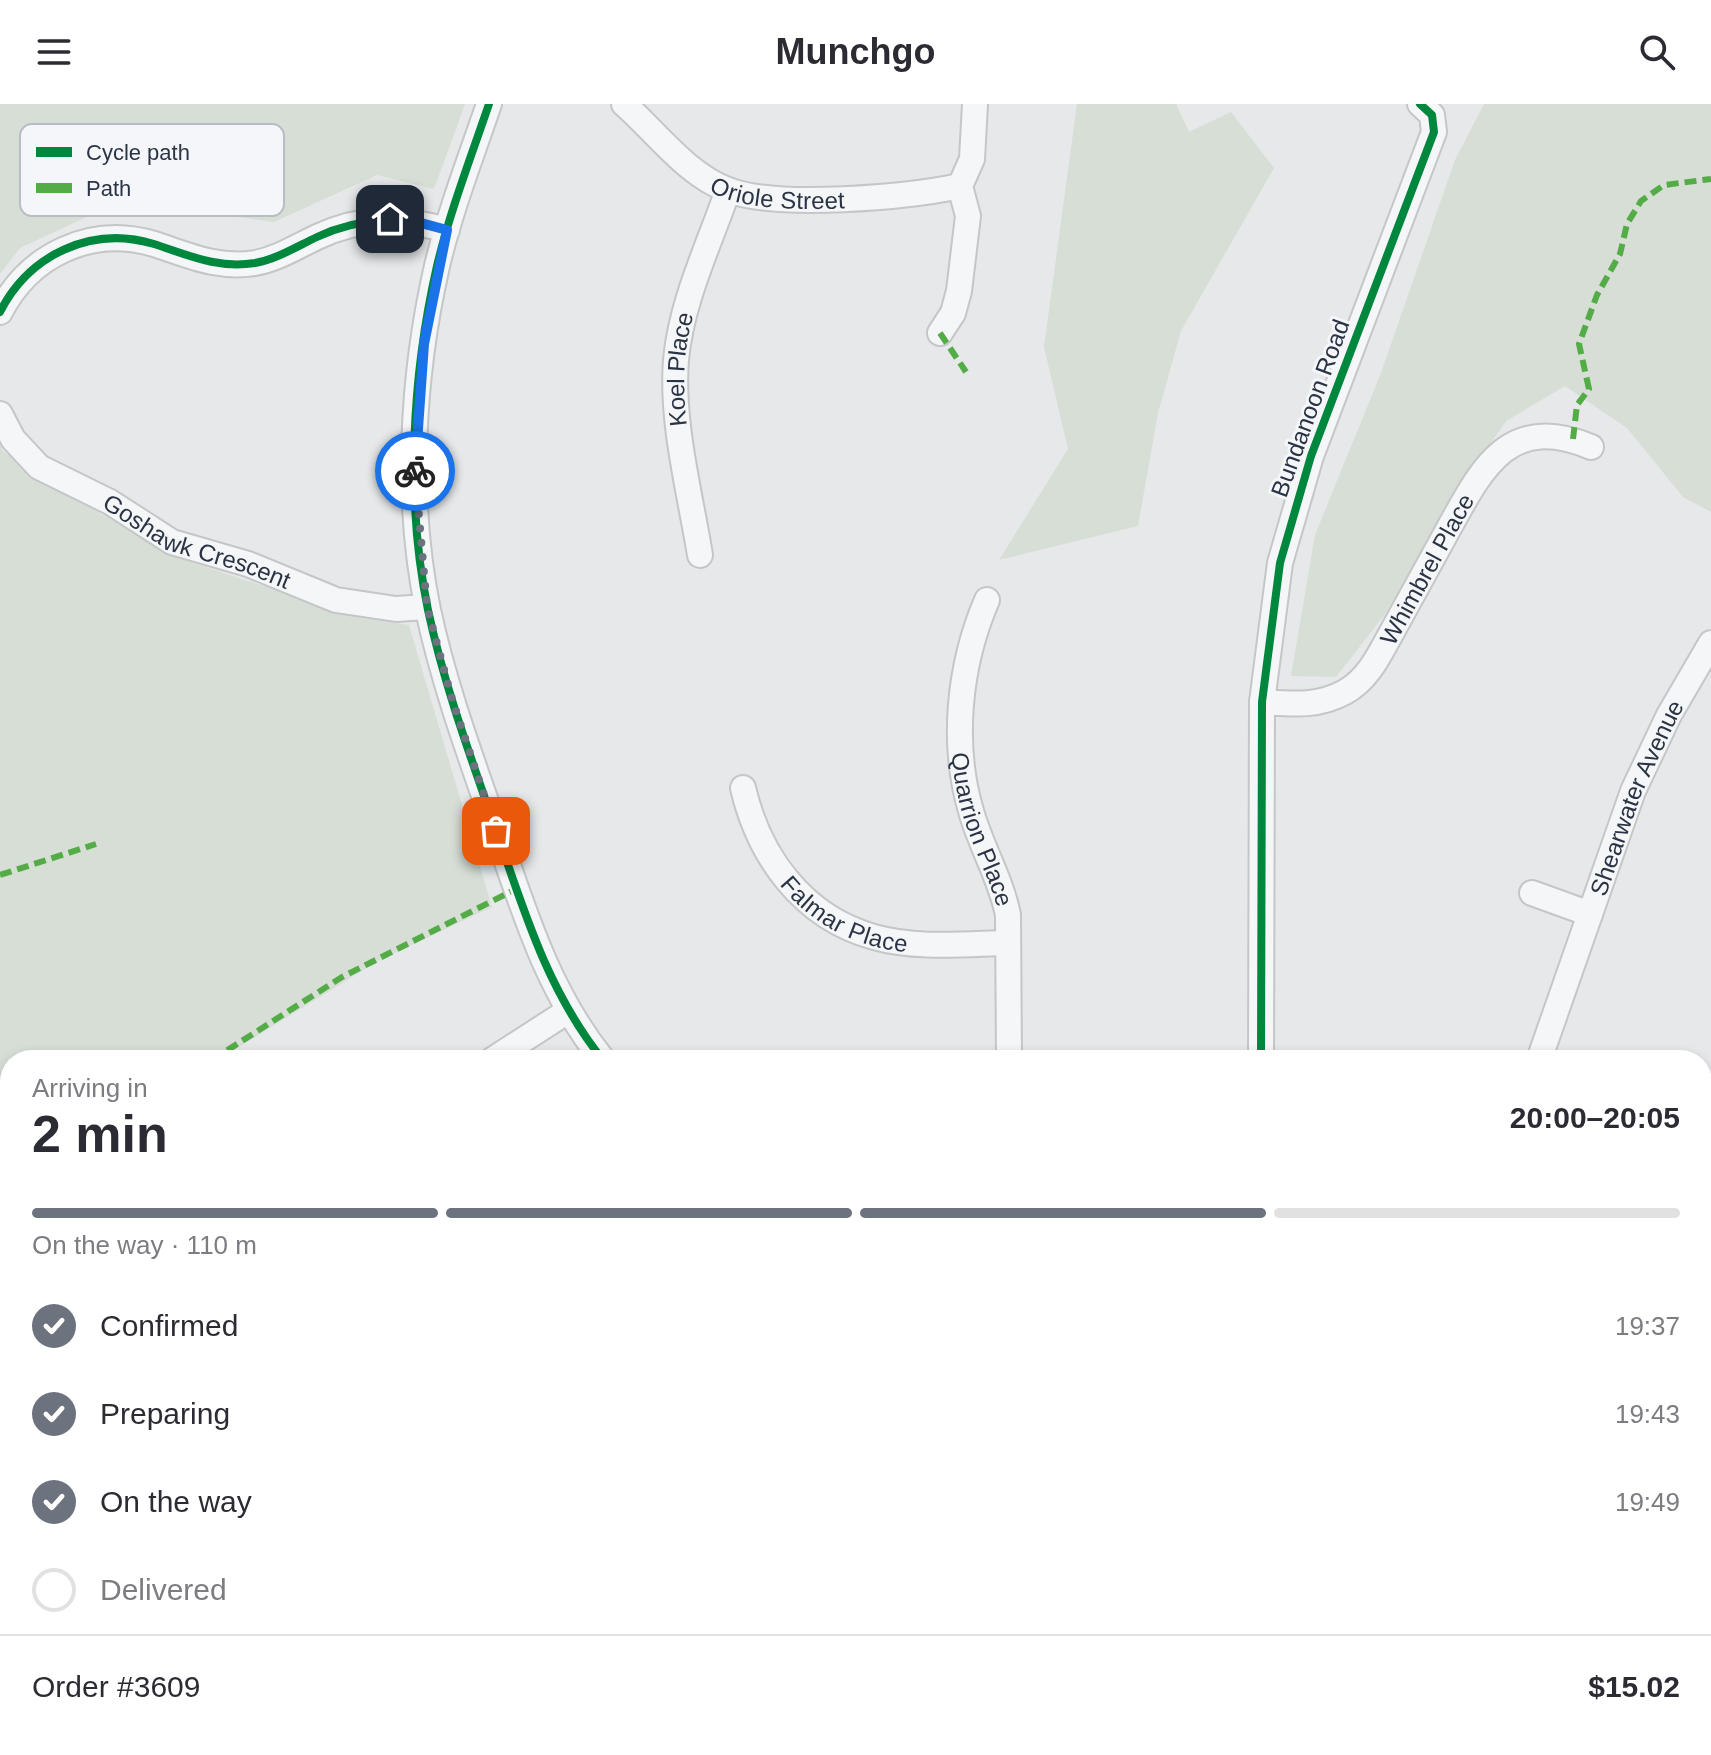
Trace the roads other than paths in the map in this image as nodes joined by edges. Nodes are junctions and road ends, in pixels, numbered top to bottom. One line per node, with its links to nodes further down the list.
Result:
1 (489, 104): 7 (street)
2 (624, 104): 6 (street, Oriole Street)
3 (975, 104): 5 (street)
4 (1426, 110): 16 (street, Bundanoon Road)
5 (960, 186): 6 (street, Oriole Street); 9 (street)
6 (728, 190): 12 (street, Koel Place)
7 (447, 230): 8 (street); 14 (street)
8 (0, 312)
9 (940, 333)
10 (0, 414): 14 (street, Goshawk Crescent)
11 (1591, 447): 16 (street, Whimbrel Place)
12 (700, 555)
13 (987, 600): 20 (street, Quarrion Place)
14 (427, 607): 21 (street)
15 (1711, 643): 19 (street, Shearwater Avenue)
16 (1262, 702): 25 (street, Bundanoon Road)
17 (743, 788): 20 (street, Falmar Place)
18 (1532, 893): 19 (street, Shearwater Avenue)
19 (1590, 914): 26 (street, Shearwater Avenue)
20 (1008, 943): 24 (street, Quarrion Place)
21 (568, 1011): 22 (street); 23 (street)
22 (508, 1050)
23 (596, 1050)
24 (1009, 1050)
25 (1261, 1050)
26 (1542, 1050)

